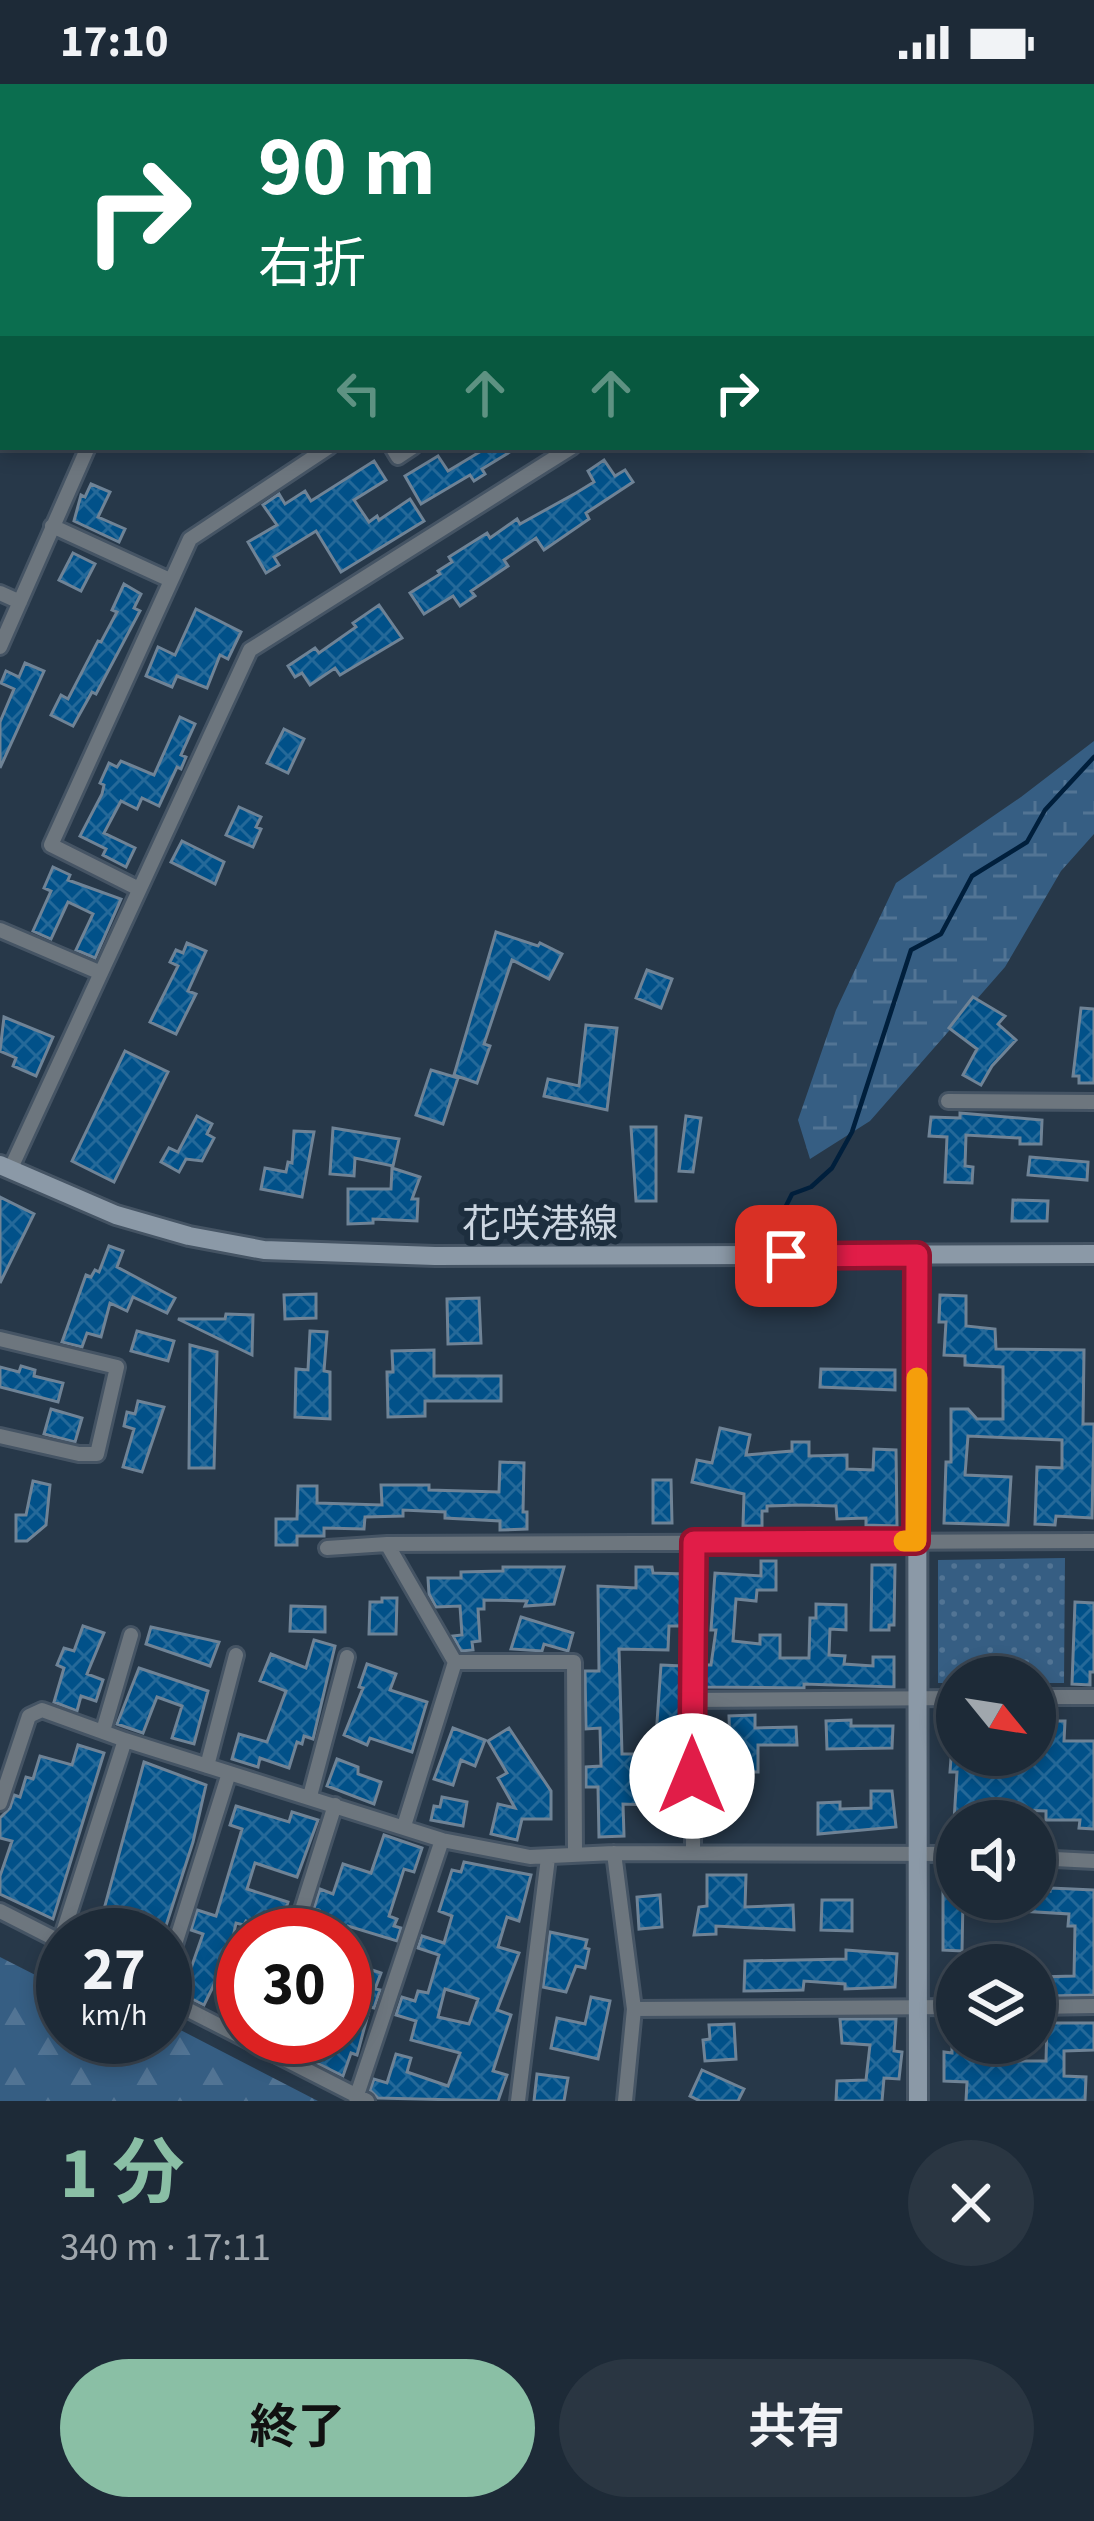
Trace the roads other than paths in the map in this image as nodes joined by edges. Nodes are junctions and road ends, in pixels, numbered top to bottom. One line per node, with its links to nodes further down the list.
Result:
1 (87, 450): 4 (street)
2 (324, 450): 5 (street)
3 (567, 450): 9 (street)
4 (52, 526): 5 (street); 7 (street)
5 (170, 580): 9 (street)
6 (0, 593): 7 (street)
7 (20, 602): 8 (street)
8 (0, 646)
9 (139, 889): 11 (street)
10 (0, 930): 11 (street)
11 (101, 973): 14 (street)
12 (948, 1101): 13 (street)
13 (1094, 1102)
14 (5, 1167): 16 (main road, 花咲港線)
15 (1094, 1254): 16 (main road, 花咲港線)
16 (917, 1255): 19 (main road)
17 (0, 1339): 18 (street)
18 (0, 1436)
19 (916, 1541): 20 (street); 21 (street); 30 (main road)
20 (1094, 1541)
21 (694, 1542): 22 (street); 32 (street)
22 (387, 1544): 23 (street); 27 (street)
23 (327, 1548)
24 (131, 1635): 33 (street)
25 (236, 1654): 35 (street)
26 (347, 1657): 37 (street)
27 (455, 1662): 40 (street); 45 (street)
28 (1056, 1697): 29 (street)
29 (1094, 1697)
30 (916, 1698): 31 (street); 32 (street); 44 (main road)
31 (936, 1698)
32 (692, 1700): 43 (street)
33 (103, 1731): 34 (street); 38 (street)
34 (125, 1740): 35 (street); 50 (street)
35 (207, 1766): 36 (street)
36 (229, 1773): 37 (street); 51 (street)
37 (310, 1796): 39 (street)
38 (0, 1803)
39 (335, 1805): 40 (street); 52 (street)
40 (404, 1826): 41 (street)
41 (442, 1840): 47 (street); 61 (street)
42 (614, 1852): 43 (street); 45 (street); 59 (street)
43 (693, 1852): 44 (street)
44 (918, 1852): 46 (street); 56 (main road)
45 (575, 1853): 47 (street)
46 (936, 1853)
47 (548, 1858): 62 (street)
48 (1056, 1859): 49 (street)
49 (1094, 1861)
50 (73, 1908)
51 (186, 1908)
52 (303, 1908)
53 (0, 1911): 54 (street)
54 (36, 1930)
55 (1094, 2006): 58 (street)
56 (919, 2007): 57 (street); 59 (street); 64 (main road)
57 (936, 2007)
58 (1056, 2007)
59 (634, 2009): 63 (street)
60 (299, 2064): 61 (street)
61 (362, 2100)
62 (518, 2101)
63 (625, 2101)
64 (918, 2101)

